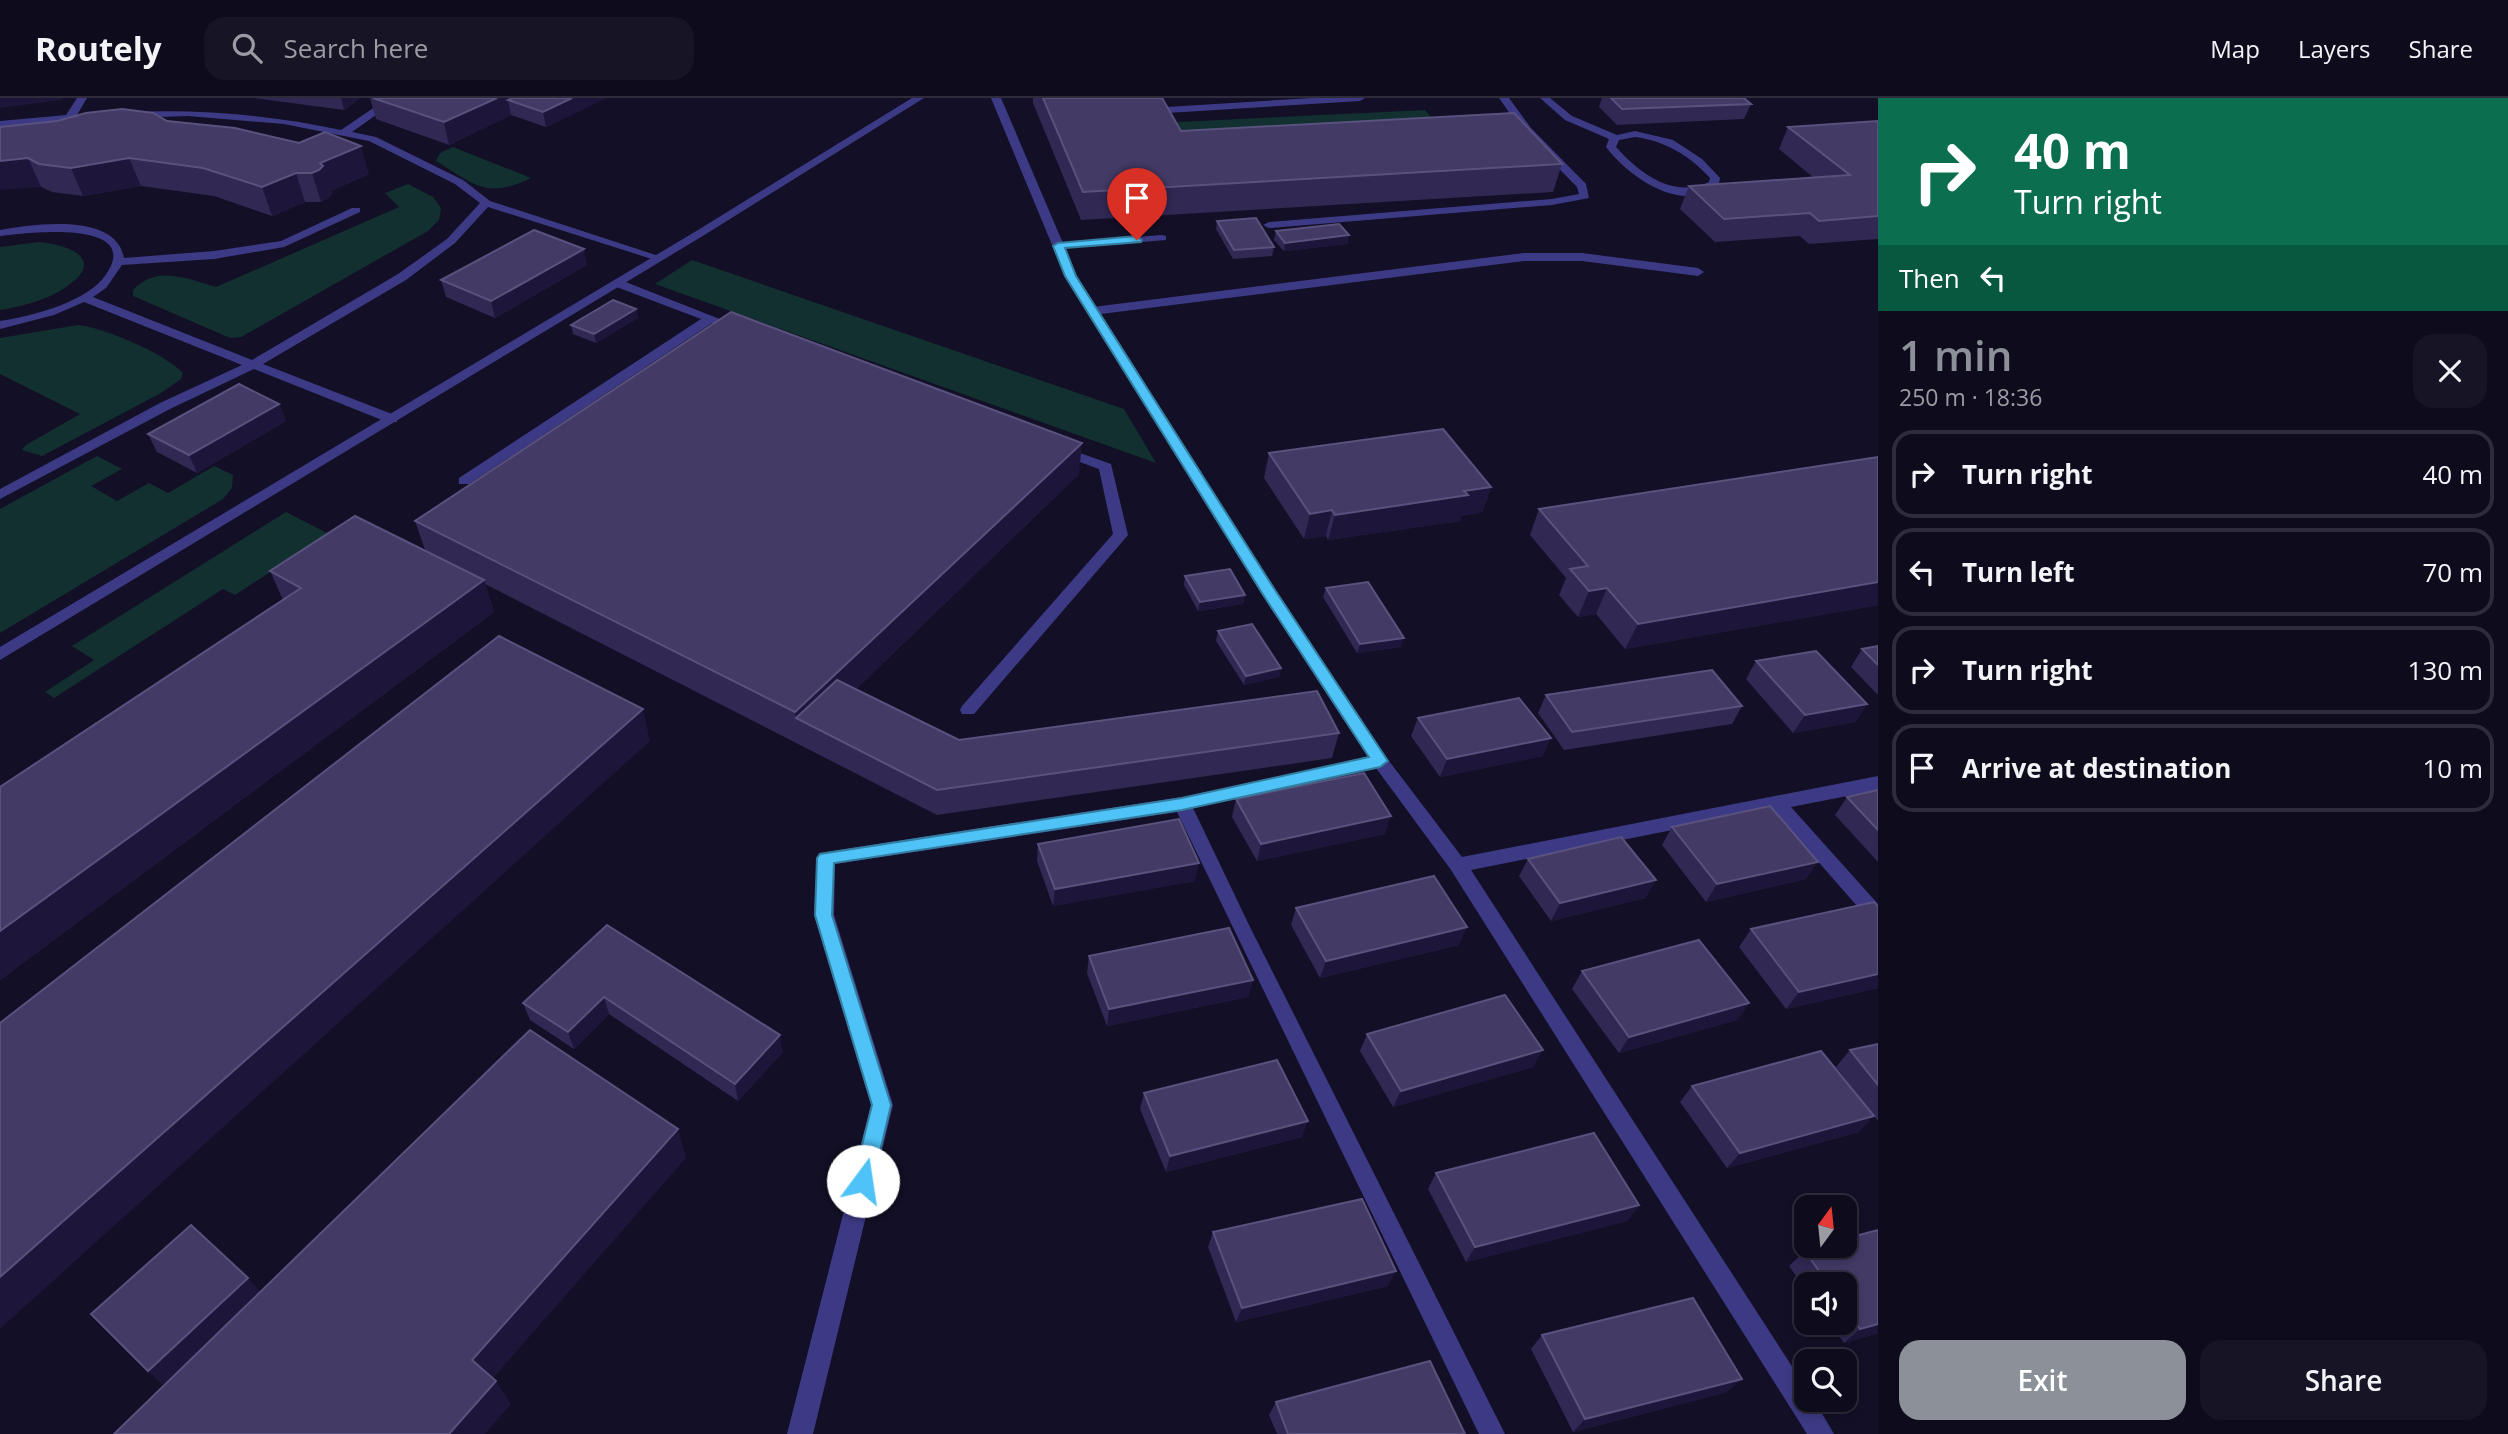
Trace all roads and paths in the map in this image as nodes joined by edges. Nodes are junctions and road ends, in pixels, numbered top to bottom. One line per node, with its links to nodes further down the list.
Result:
1 (82, 98): 12 (street)
2 (395, 98): 14 (street)
3 (919, 98): 22 (street)
4 (996, 98): 21 (street)
5 (1360, 98): 8 (street)
6 (1504, 98): 18 (street)
7 (1545, 98): 15 (street)
8 (1223, 102): 9 (street)
9 (1167, 110)
10 (110, 115): 12 (street)
11 (123, 115): 14 (street)
12 (71, 116): 13 (street)
13 (0, 124)
14 (343, 133): 16 (street)
15 (1616, 138): 15 (street)
16 (486, 203): 22 (street); 31 (street)
17 (356, 210): 23 (street)
18 (1269, 226)
19 (0, 233): 23 (street)
20 (1162, 238): 21 (street)
21 (1058, 246): 27 (street)
22 (659, 258): 25 (street)
23 (118, 262): 26 (street)
24 (1698, 272): 27 (street)
25 (618, 283): 28 (street); 32 (street)
26 (84, 298): 29 (street); 31 (street)
27 (1093, 311): 38 (street)
28 (711, 318): 30 (street); 34 (street)
29 (0, 325)
30 (750, 332)
31 (252, 365): 32 (street); 35 (street)
32 (392, 419): 36 (street)
33 (1043, 443): 37 (street)
34 (464, 481)
35 (0, 495)
36 (0, 654)
37 (968, 710)
38 (1380, 761): 41 (street); 42 (street)
39 (1878, 783): 40 (street)
40 (1777, 803): 42 (street); 43 (street)
41 (1182, 804): 44 (street); 45 (street)
42 (1458, 865): 46 (street)
43 (1878, 917)
44 (800, 1434)
45 (1492, 1434)
46 (1821, 1434)

